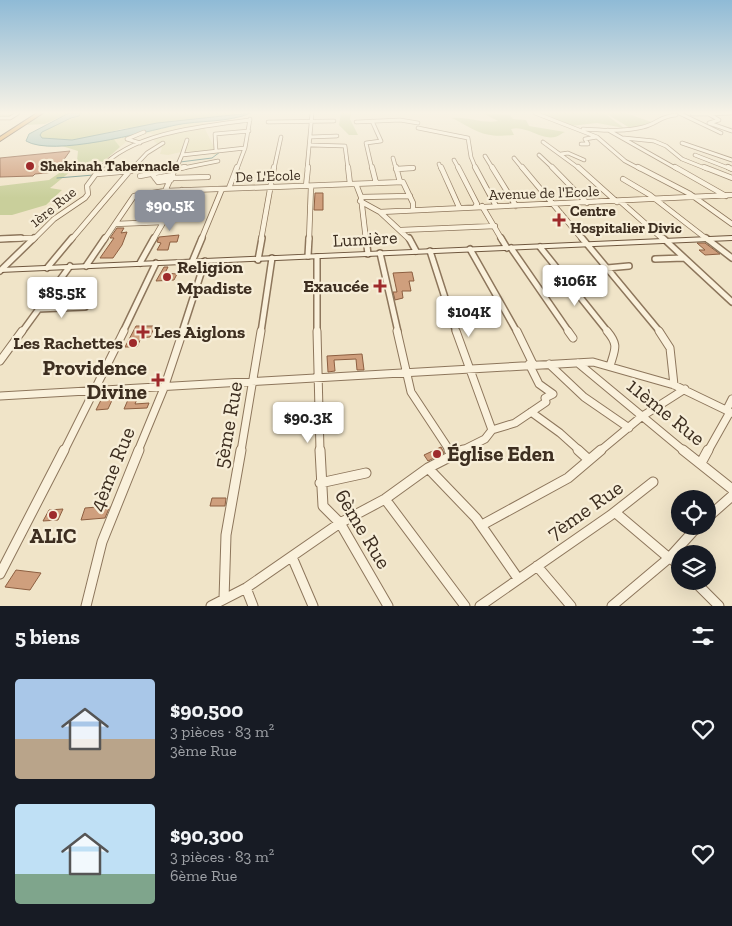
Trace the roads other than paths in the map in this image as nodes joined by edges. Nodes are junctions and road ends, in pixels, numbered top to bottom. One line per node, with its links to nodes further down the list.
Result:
1 (135, 141): 15 (street)
2 (147, 141): 15 (street, 1ère Rue)
3 (187, 141): 23 (street)
4 (215, 141): 21 (street)
5 (247, 141): 20 (street)
6 (280, 141): 50 (street)
7 (310, 141): 19 (street)
8 (379, 141): 47 (street)
9 (468, 141): 65 (street)
10 (586, 141): 18 (street)
11 (602, 141): 57 (street)
12 (626, 141): 56 (street)
13 (655, 141): 44 (street)
14 (543, 142): 22 (street)
15 (140, 143): 39 (street, 1ère Rue)
16 (163, 143): 38 (street)
17 (682, 143): 31 (street)
18 (581, 144)
19 (311, 146): 48 (street); 49 (street)
20 (245, 148): 21 (street); 51 (street)
21 (216, 151): 23 (street)
22 (561, 154): 30 (street); 60 (street)
23 (182, 155): 35 (street)
24 (538, 155): 61 (street)
25 (695, 155): 37 (street)
26 (485, 156): 66 (street)
27 (393, 158): 36 (street)
28 (514, 158): 62 (street)
29 (454, 160): 63 (street)
30 (584, 160)
31 (732, 160)
32 (218, 162): 35 (street)
33 (439, 164): 67 (street)
34 (413, 168): 36 (street)
35 (176, 169): 41 (street); 43 (street)
36 (396, 169): 46 (street)
37 (732, 169)
38 (131, 172): 39 (street); 102 (street)
39 (96, 175): 75 (street, 1ère Rue)
40 (140, 176): 41 (street)
41 (153, 176): 43 (street)
42 (208, 177): 43 (street)
43 (172, 178): 53 (street)
44 (732, 178)
45 (623, 179): 59 (street)
46 (401, 182): 47 (street, De L'Ecole); 55 (street)
47 (376, 183): 48 (street, De L'Ecole)
48 (353, 184): 49 (street, De L'Ecole); 58 (street)
49 (309, 186): 50 (street, De L'Ecole); 88 (street)
50 (271, 187): 51 (street, De L'Ecole); 94 (street)
51 (229, 188): 52 (street, De L'Ecole)
52 (222, 189): 54 (street, De L'Ecole); 96 (street)
53 (166, 190): 54 (street, De L'Ecole); 71 (street, De L'Ecole)
54 (182, 190): 70 (street)
55 (410, 196): 58 (street); 68 (street)
56 (730, 197): 57 (street, Avenue de l'Ecole)
57 (695, 198): 59 (street, Avenue de l'Ecole); 72 (street)
58 (360, 199): 69 (street); 87 (street)
59 (658, 200): 60 (street, Avenue de l'Ecole); 78 (street)
60 (619, 202): 61 (street, Avenue de l'Ecole); 79 (street)
61 (587, 203): 62 (street, Avenue de l'Ecole)
62 (554, 205): 66 (street, Avenue de l'Ecole); 80 (street)
63 (475, 206): 64 (street, Avenue de l'Ecole); 67 (street, Avenue de l'Ecole)
64 (482, 206): 65 (street, Avenue de l'Ecole); 73 (street)
65 (496, 206): 66 (street, Avenue de l'Ecole)
66 (516, 206)
67 (459, 207): 68 (street, Avenue de l'Ecole)
68 (413, 210): 69 (street, Avenue de l'Ecole)
69 (380, 212): 74 (street)
70 (164, 222): 71 (street); 97 (street)
71 (115, 224): 100 (street)
72 (732, 224)
73 (494, 226): 74 (street); 82 (street)
74 (401, 230): 84 (street)
75 (34, 238): 77 (street); 104 (street, 1ère Rue)
76 (732, 238): 78 (street, Lumière)
77 (0, 239)
78 (709, 239): 79 (street, Lumière); 92 (street)
79 (666, 241): 80 (street, Lumière); 91 (street)
80 (587, 245): 81 (street, Lumière); 103 (street)
81 (540, 247): 82 (street, Lumière); 113 (street)
82 (509, 248): 83 (street, Lumière); 108 (street)
83 (470, 249): 85 (street, Lumière); 111 (street)
84 (416, 251): 85 (street, Lumière); 86 (street, Lumière)
85 (430, 251): 114 (street)
86 (380, 253): 87 (street, Lumière); 115 (street)
87 (368, 254): 89 (street, Lumière)
88 (308, 256): 89 (street, Lumière); 90 (street, Lumière)
89 (318, 257): 116 (street, 6ème Rue)
90 (272, 258): 94 (street, Lumière); 117 (street, 5ème Rue)
91 (684, 258): 93 (street); 105 (street)
92 (732, 258)
93 (655, 259)
94 (258, 260): 95 (street, Lumière)
95 (205, 261): 96 (street, Lumière); 119 (street, 4ème Rue)
96 (192, 262): 98 (street, Lumière)
97 (140, 263): 98 (street, Lumière); 100 (street, Lumière)
98 (156, 263): 121 (street)
99 (70, 266): 100 (street, Lumière); 102 (street, Lumière); 107 (street)
100 (86, 266)
101 (629, 266): 103 (street)
102 (47, 268): 104 (street, Lumière)
103 (607, 268): 118 (street)
104 (0, 270)
105 (732, 302)
106 (85, 307): 107 (street)
107 (38, 309): 109 (street)
108 (573, 338)
109 (0, 361)
110 (578, 363): 112 (street); 113 (street); 126 (street, 11ème Rue)
111 (531, 364): 112 (street); 114 (street); 125 (street)
112 (549, 364): 127 (street)
113 (610, 366): 118 (street)
114 (468, 368): 115 (street); 128 (street)
115 (406, 372): 116 (street); 129 (street)
116 (318, 379): 117 (street); 135 (street, 6ème Rue)
117 (254, 381): 119 (street); 151 (street, 5ème Rue)
118 (674, 385): 120 (street)
119 (164, 388): 121 (street); 152 (street, 4ème Rue)
120 (685, 389): 124 (street); 126 (street)
121 (95, 391): 122 (street); 147 (street)
122 (0, 396)
123 (732, 399): 124 (street)
124 (730, 411): 131 (street)
125 (531, 412): 128 (street); 130 (street)
126 (641, 417): 127 (street); 131 (street, 11ème Rue)
127 (629, 428): 130 (street)
128 (492, 430): 129 (street)
129 (453, 456): 132 (street)
130 (588, 460): 142 (street)
131 (700, 463): 136 (street, 11ème Rue)
132 (428, 468): 138 (street); 142 (street)
133 (366, 473): 135 (street)
134 (653, 482): 140 (street, 7ème Rue)
135 (320, 483): 141 (street, 6ème Rue)
136 (732, 489)
137 (732, 496): 139 (street)
138 (384, 499): 141 (street); 157 (street)
139 (716, 510)
140 (617, 514): 145 (street); 146 (street, 7ème Rue)
141 (340, 523): 144 (street); 156 (street, 6ème Rue)
142 (482, 525): 148 (street)
143 (690, 535): 145 (street)
144 (292, 557): 149 (street); 155 (street)
145 (669, 557): 160 (street)
146 (537, 566): 148 (street, 7ème Rue); 159 (street)
147 (0, 574)
148 (517, 577): 158 (street, 7ème Rue)
149 (246, 588): 151 (street); 154 (street)
150 (703, 590): 161 (street)
151 (224, 599): 153 (street)
152 (86, 606)
153 (212, 606)
154 (252, 606)
155 (313, 606)
156 (388, 606)
157 (465, 606)
158 (480, 606)
159 (571, 606)
160 (612, 606)
161 (719, 606)

